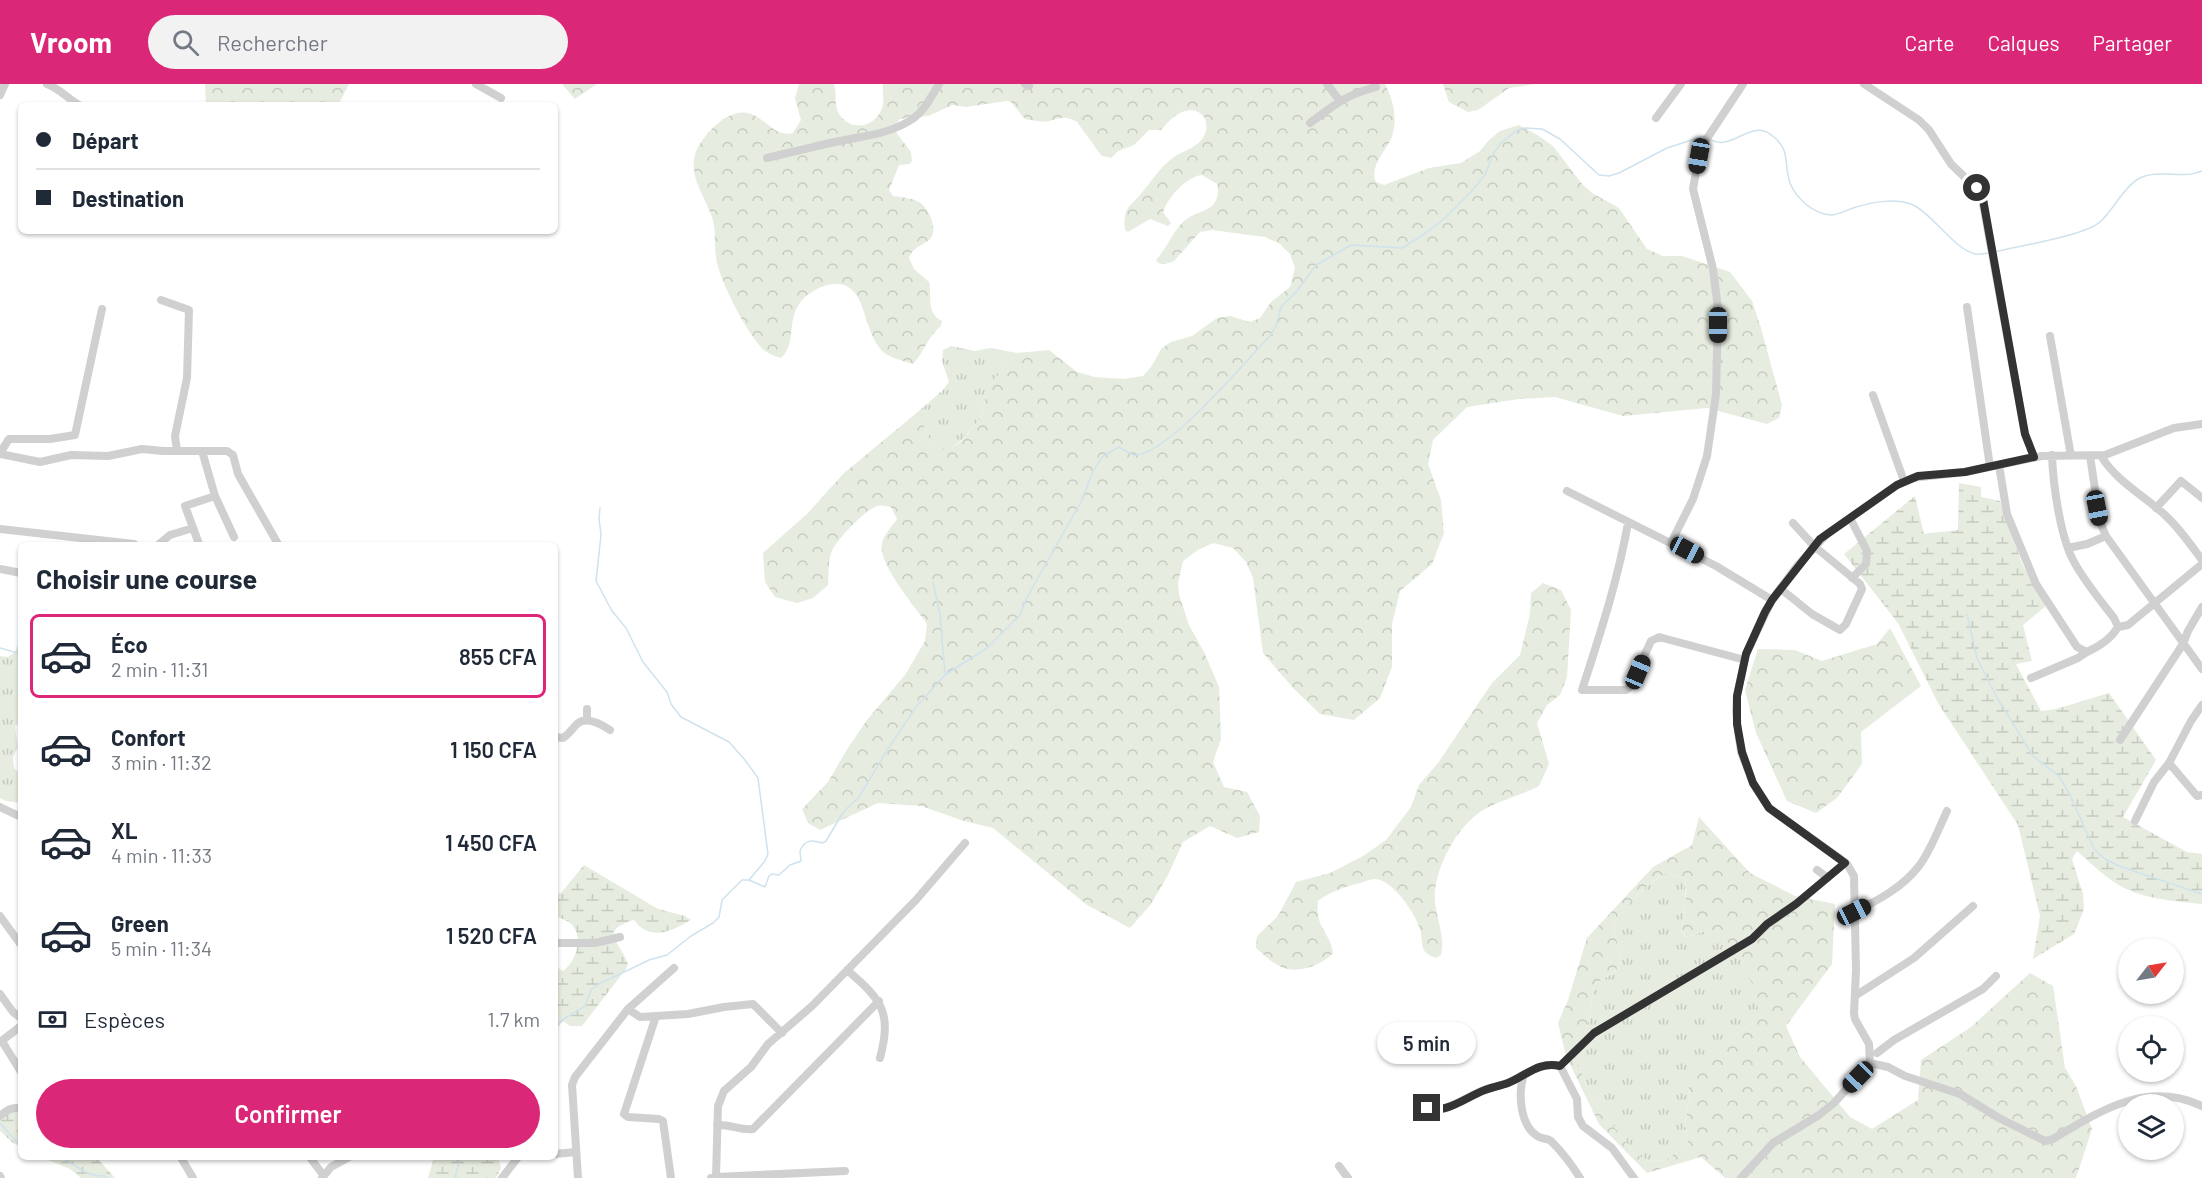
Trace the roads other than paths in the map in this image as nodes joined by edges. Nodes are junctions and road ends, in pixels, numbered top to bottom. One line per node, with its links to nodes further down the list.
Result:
1 (5, 84): 10 (street)
2 (47, 84): 13 (street)
3 (476, 84): 11 (street)
4 (939, 84): 16 (street)
5 (1327, 84): 12 (street)
6 (1374, 84): 12 (street)
7 (1743, 84): 48 (street)
8 (1864, 84): 30 (street)
9 (1678, 85): 14 (street)
10 (0, 95)
11 (501, 98)
12 (1340, 100): 15 (street)
13 (74, 102)
14 (1656, 118)
15 (1310, 123)
16 (767, 158)
17 (162, 300): 23 (street)
18 (1967, 307): 31 (street)
19 (102, 309): 25 (street)
20 (2050, 336): 27 (street)
21 (1873, 395): 32 (street)
22 (2202, 424): 29 (street)
23 (177, 451): 24 (street); 25 (street)
24 (202, 451): 34 (street); 47 (street)
25 (0, 453)
26 (2052, 455): 27 (street); 30 (street); 50 (street)
27 (2070, 456): 28 (street)
28 (2090, 456): 29 (street); 42 (street)
29 (2102, 456): 36 (street)
30 (2034, 457): 31 (street)
31 (1994, 466): 32 (street); 61 (street)
32 (1904, 482): 37 (street)
33 (1567, 490): 38 (street)
34 (215, 496): 40 (street); 43 (street)
35 (2202, 498): 36 (street)
36 (2156, 508): 51 (street)
37 (1850, 518): 49 (street); 54 (street)
38 (1628, 523): 48 (street); 62 (street)
39 (1794, 523): 49 (street)
40 (193, 528): 45 (street); 46 (street)
41 (0, 530): 44 (street)
42 (2106, 536): 50 (street); 57 (street)
43 (234, 537)
44 (92, 542)
45 (161, 542)
46 (198, 542)
47 (277, 542)
48 (1671, 543): 56 (street)
49 (1814, 546): 54 (street); 55 (street)
50 (2068, 548): 59 (street)
51 (2202, 562): 57 (street)
52 (0, 568): 53 (street)
53 (18, 572)
54 (1852, 578): 55 (street)
55 (1781, 589): 56 (street)
56 (1772, 600): 62 (street)
57 (2155, 604): 59 (street); 60 (street)
58 (2202, 607): 60 (street)
59 (2118, 627): 61 (street)
60 (2183, 644): 63 (street); 70 (street)
61 (2087, 652): 64 (street)
62 (1745, 660): 78 (street)
63 (2202, 669)
64 (2031, 678)
65 (2202, 705): 71 (street)
66 (587, 708): 67 (street)
67 (587, 720): 68 (street); 69 (street)
68 (610, 730)
69 (558, 737)
70 (2120, 740)
71 (2169, 763): 72 (street); 76 (street)
72 (2202, 795)
73 (0, 807): 75 (street)
74 (1947, 812): 82 (street)
75 (18, 816)
76 (2134, 821)
77 (965, 843): 88 (street)
78 (1845, 863): 80 (street); 82 (street)
79 (1817, 870): 80 (street)
80 (1828, 878): 103 (street)
81 (1972, 906): 91 (street)
82 (1854, 912): 91 (street)
83 (0, 916): 85 (street)
84 (620, 937): 86 (street)
85 (18, 941)
86 (558, 943)
87 (674, 968): 93 (street)
88 (847, 970): 92 (street); 97 (street)
89 (1996, 976): 100 (street)
90 (0, 994): 94 (street)
91 (1855, 996): 99 (street)
92 (879, 1001): 101 (street); 111 (street)
93 (628, 1009): 95 (street); 112 (street)
94 (18, 1016)
95 (656, 1016): 97 (street); 125 (street)
96 (18, 1028): 98 (street)
97 (782, 1033): 111 (street)
98 (1, 1041): 104 (street)
99 (1869, 1044): 100 (street); 102 (street)
100 (1877, 1053): 105 (street)
101 (879, 1058)
102 (1870, 1063): 105 (street); 129 (street)
103 (1560, 1066): 106 (street); 128 (street)
104 (18, 1067)
105 (1888, 1067): 108 (street)
106 (1524, 1074): 107 (street); 127 (street)
107 (1421, 1101)
108 (2202, 1106)
109 (18, 1108): 110 (street)
110 (0, 1116)
111 (717, 1125): 121 (street)
112 (576, 1152): 113 (street); 124 (street)
113 (558, 1154)
114 (182, 1160): 122 (street)
115 (311, 1160): 120 (street)
116 (344, 1160): 120 (street)
117 (516, 1160): 123 (street)
118 (1339, 1166): 126 (street)
119 (845, 1171): 121 (street)
120 (322, 1177)
121 (714, 1177)
122 (193, 1178)
123 (502, 1178)
124 (578, 1178)
125 (671, 1178)
126 (1348, 1178)
127 (1580, 1178)
128 (1634, 1178)
129 (1741, 1178)

